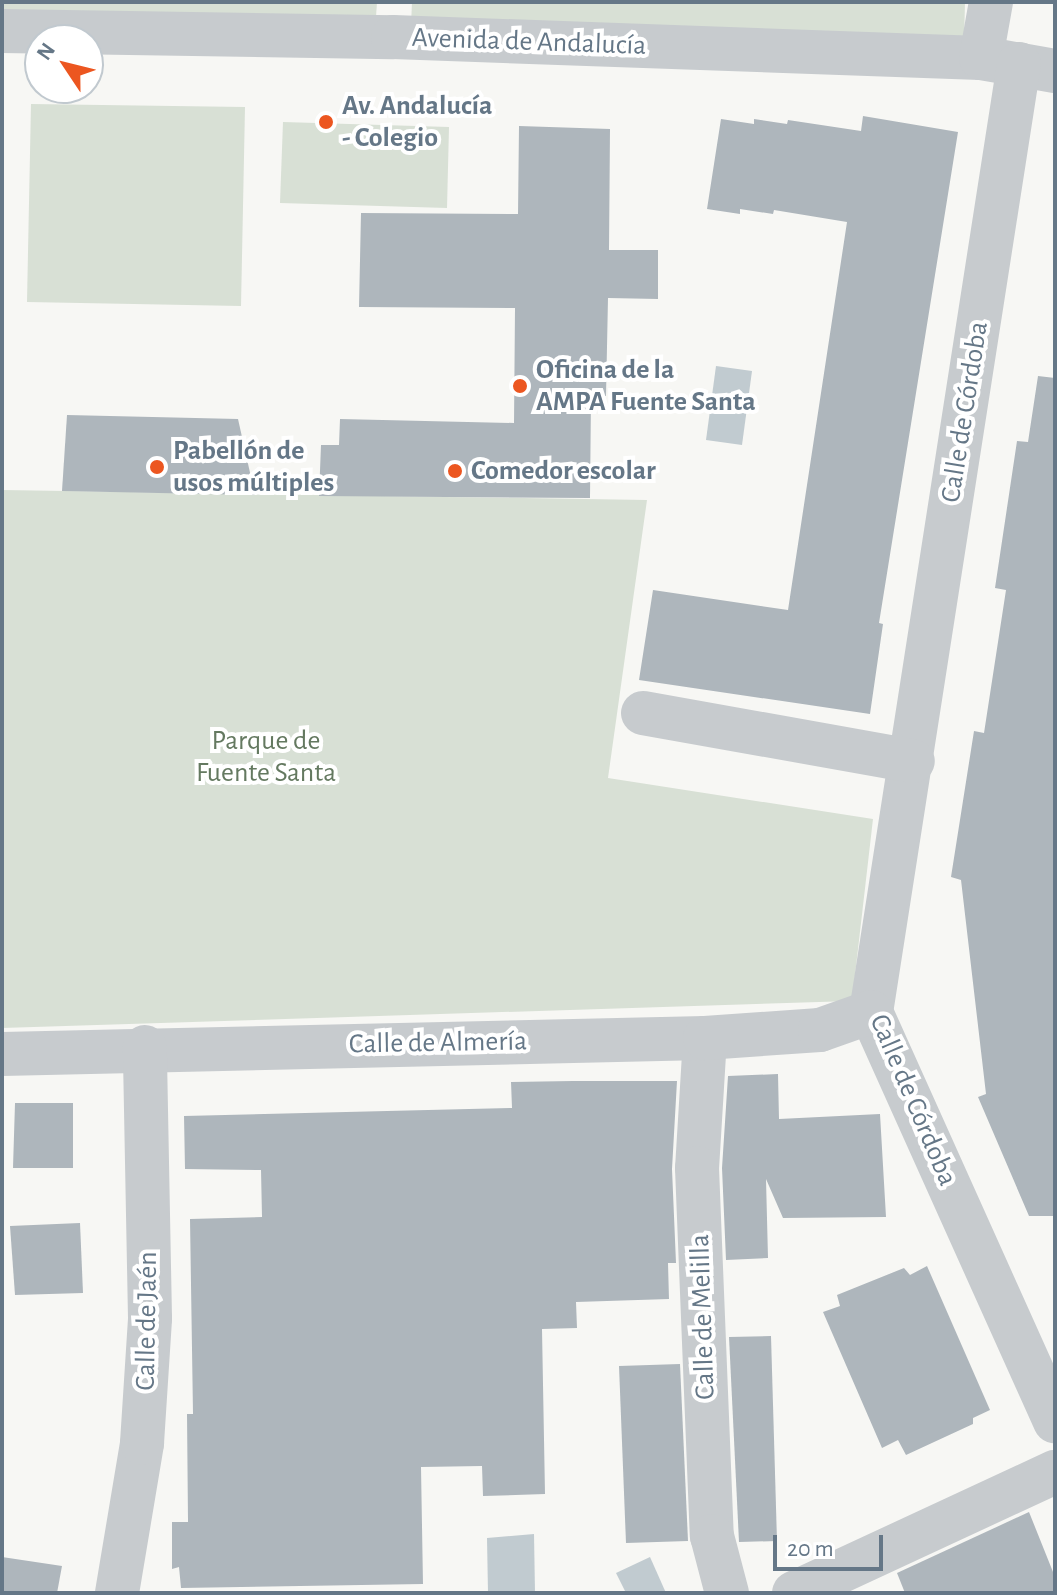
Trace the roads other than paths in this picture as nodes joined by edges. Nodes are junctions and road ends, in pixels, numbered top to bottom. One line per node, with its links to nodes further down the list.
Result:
1 (991, 2): 4 (street, Calle de Córdoba)
2 (394, 20): 3 (street, Avenida de Andalucía); 4 (street, Avenida de Andalucía)
3 (2, 31)
4 (1019, 64): 6 (street, Calle de Córdoba)
5 (643, 713): 6 (street)
6 (913, 761): 7 (street, Calle de Córdoba)
7 (871, 1012): 8 (street, Calle de Almería); 11 (street, Calle de Córdoba)
8 (705, 1038): 9 (street, Calle de Almería); 14 (street, Calle de Melilla)
9 (145, 1047): 10 (street, Calle de Almería); 13 (street, Calle de Jaén)
10 (2, 1054)
11 (1055, 1422)
12 (1055, 1472): 15 (street)
13 (117, 1593)
14 (727, 1593)
15 (794, 1593)

